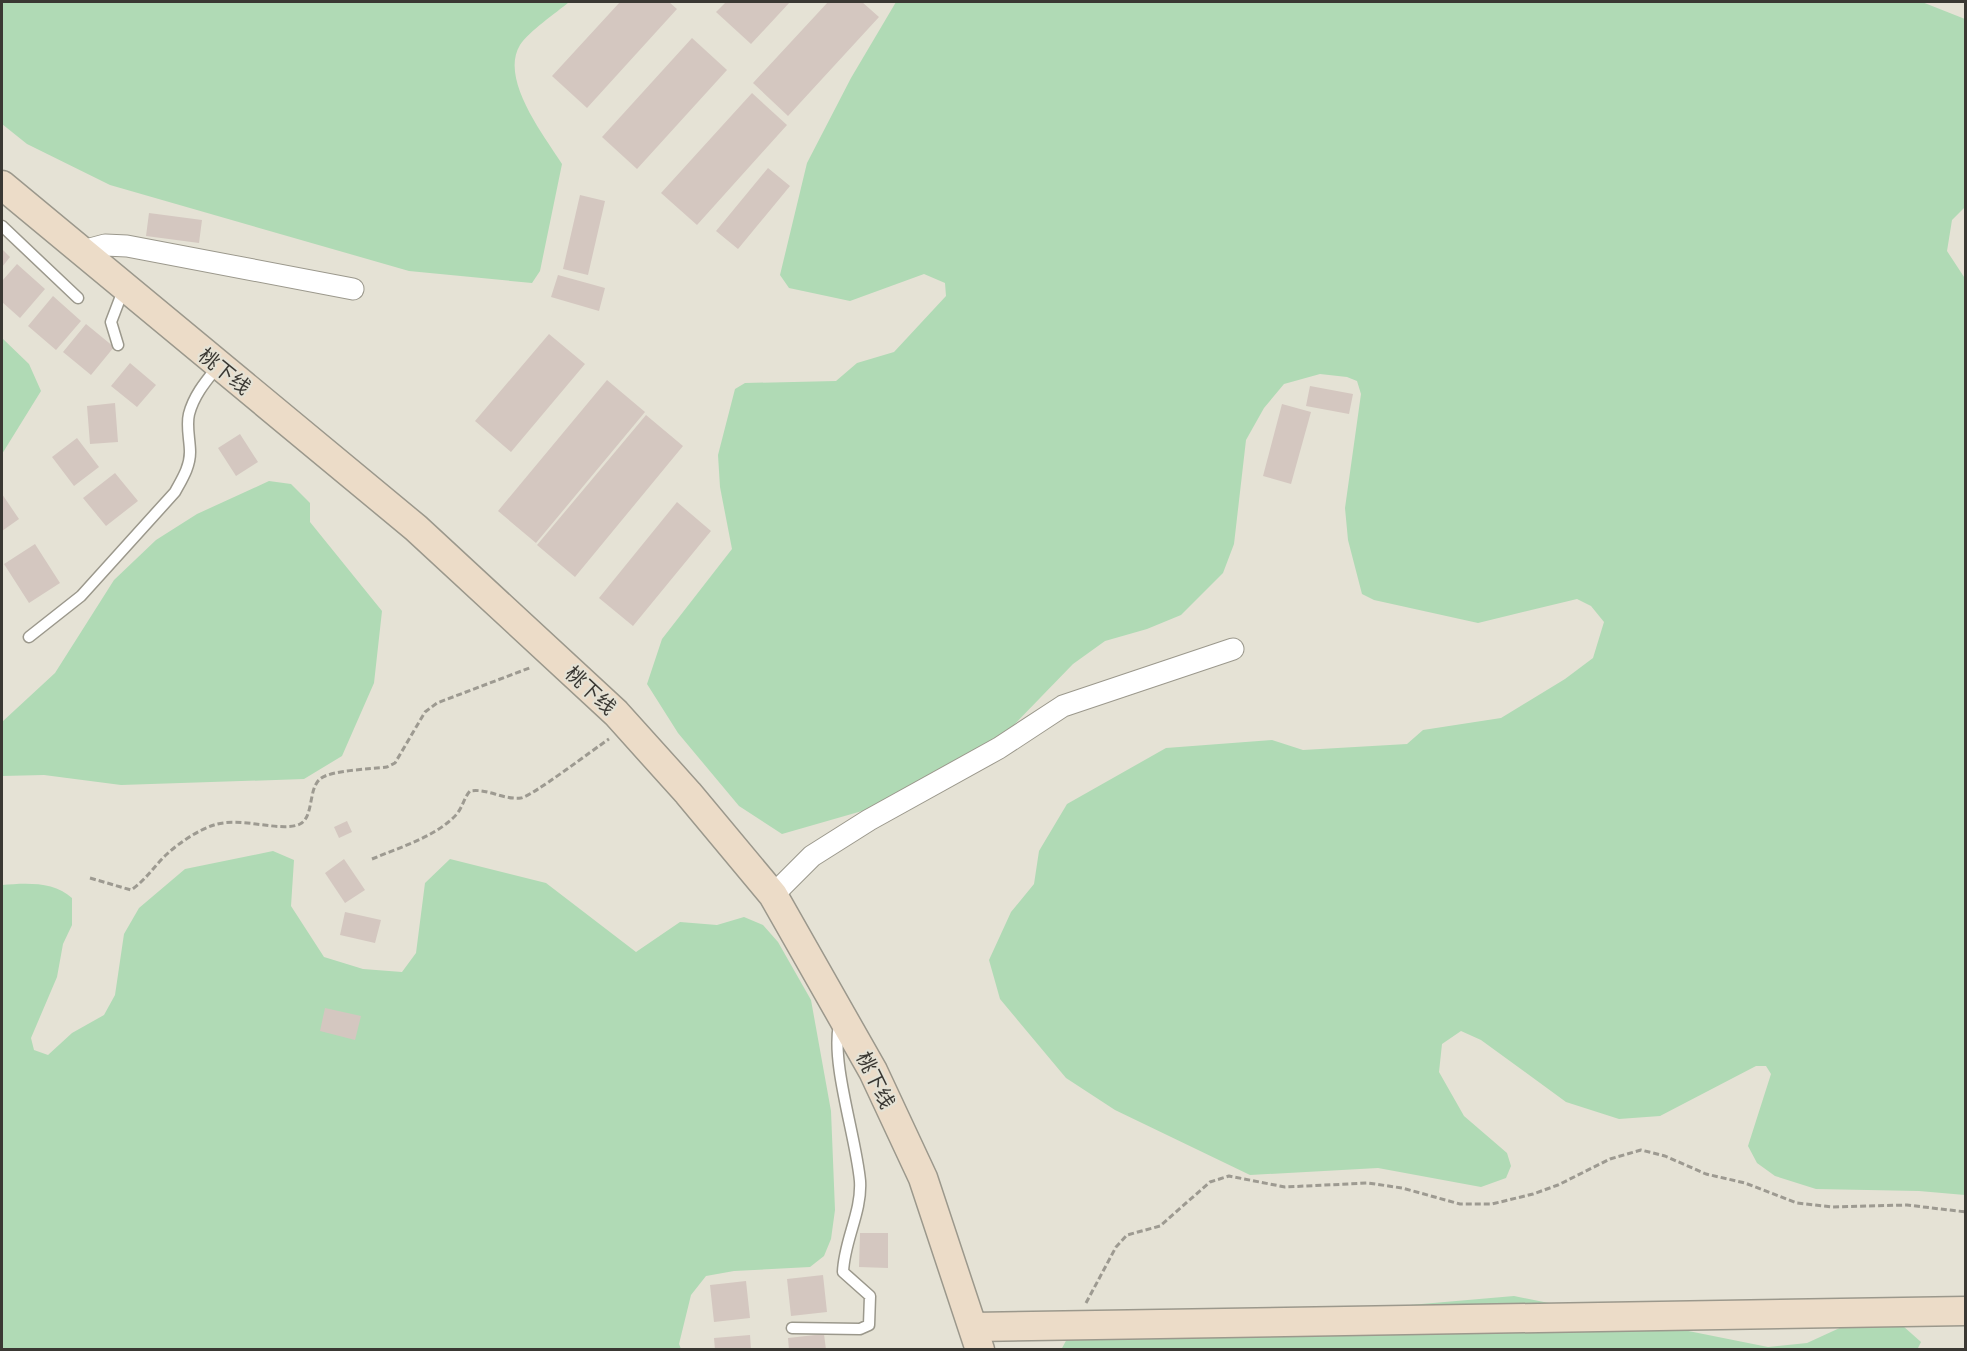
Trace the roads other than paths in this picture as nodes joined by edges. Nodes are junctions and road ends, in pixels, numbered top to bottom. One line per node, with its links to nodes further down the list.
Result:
1 (2, 186): 3 (main road, 桃下线)
2 (2, 226): 6 (lane)
3 (79, 252): 4 (main road, 桃下线); 5 (street)
4 (124, 288): 7 (lane); 8 (main road, 桃下线)
5 (353, 289)
6 (78, 298)
7 (118, 345)
8 (219, 366): 9 (lane); 11 (main road, 桃下线)
9 (29, 637)
10 (1233, 649): 11 (street)
11 (773, 895): 12 (main road, 桃下线)
12 (842, 1013): 14 (lane); 15 (main road, 桃下线)
13 (1965, 1311): 15 (main road)
14 (792, 1328)
15 (977, 1338)

